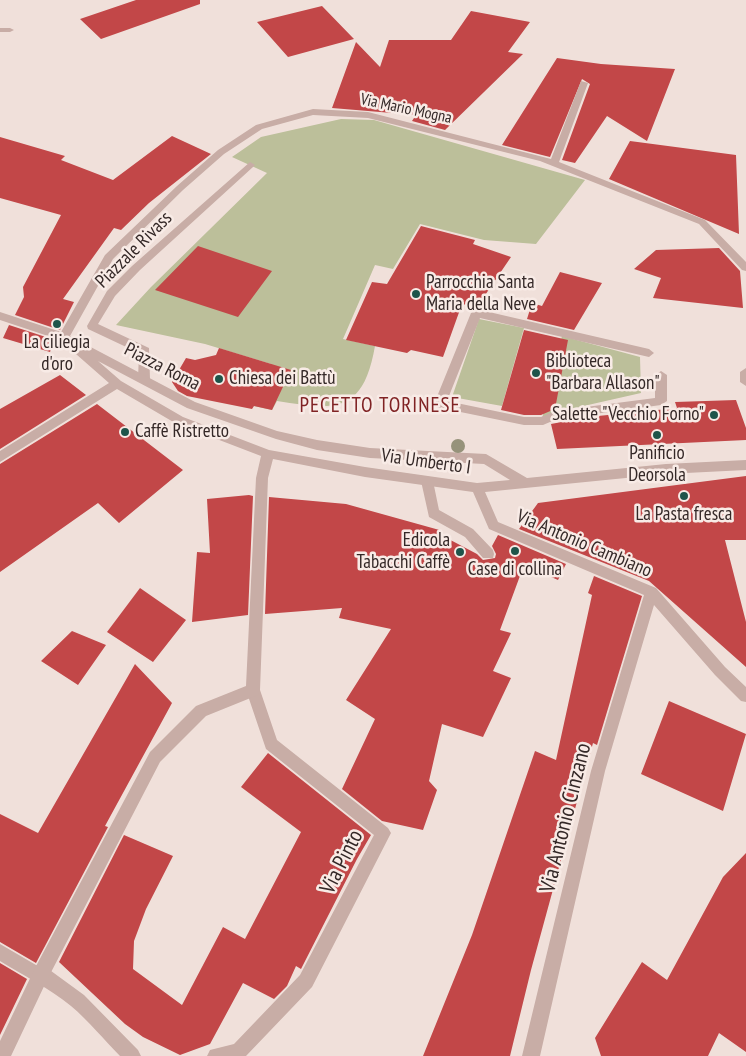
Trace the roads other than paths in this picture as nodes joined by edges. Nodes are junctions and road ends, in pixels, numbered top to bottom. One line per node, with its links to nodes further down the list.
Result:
1 (0, 30): 2 (street)
2 (10, 30)
3 (584, 83): 4 (street)
4 (554, 164): 6 (street, Via Mario Mogna); 8 (street, Via Mario Mogna)
5 (250, 165): 12 (street, Piazzale Rivass)
6 (746, 268)
7 (0, 316): 8 (street, Via Umberto I)
8 (67, 340): 12 (street, Piazza Roma); 14 (street, Via Umberto I)
9 (649, 353): 11 (street)
10 (746, 372): 13 (street)
11 (661, 376)
12 (144, 379): 19 (street, Piazza Roma)
13 (746, 382)
14 (116, 384): 15 (street, Via Umberto I); 16 (street)
15 (268, 454): 18 (street, Via Umberto I); 23 (street, Via Pinto)
16 (0, 456)
17 (746, 465): 19 (street, Via Umberto I)
18 (427, 481): 20 (street, Via Umberto I); 21 (street)
19 (527, 484): 20 (street, Via Umberto I)
20 (477, 488): 22 (street, Via Antonio Cambiano)
21 (488, 554)
22 (651, 592): 24 (street, Via Antonio Cambiano); 30 (street, Via Antonio Cinzano)
23 (253, 690): 26 (street); 29 (street, Via Pinto)
24 (746, 696)
25 (0, 952): 26 (street)
26 (42, 974): 27 (street); 28 (street)
27 (2, 1056)
28 (132, 1056)
29 (216, 1056)
30 (531, 1056)

